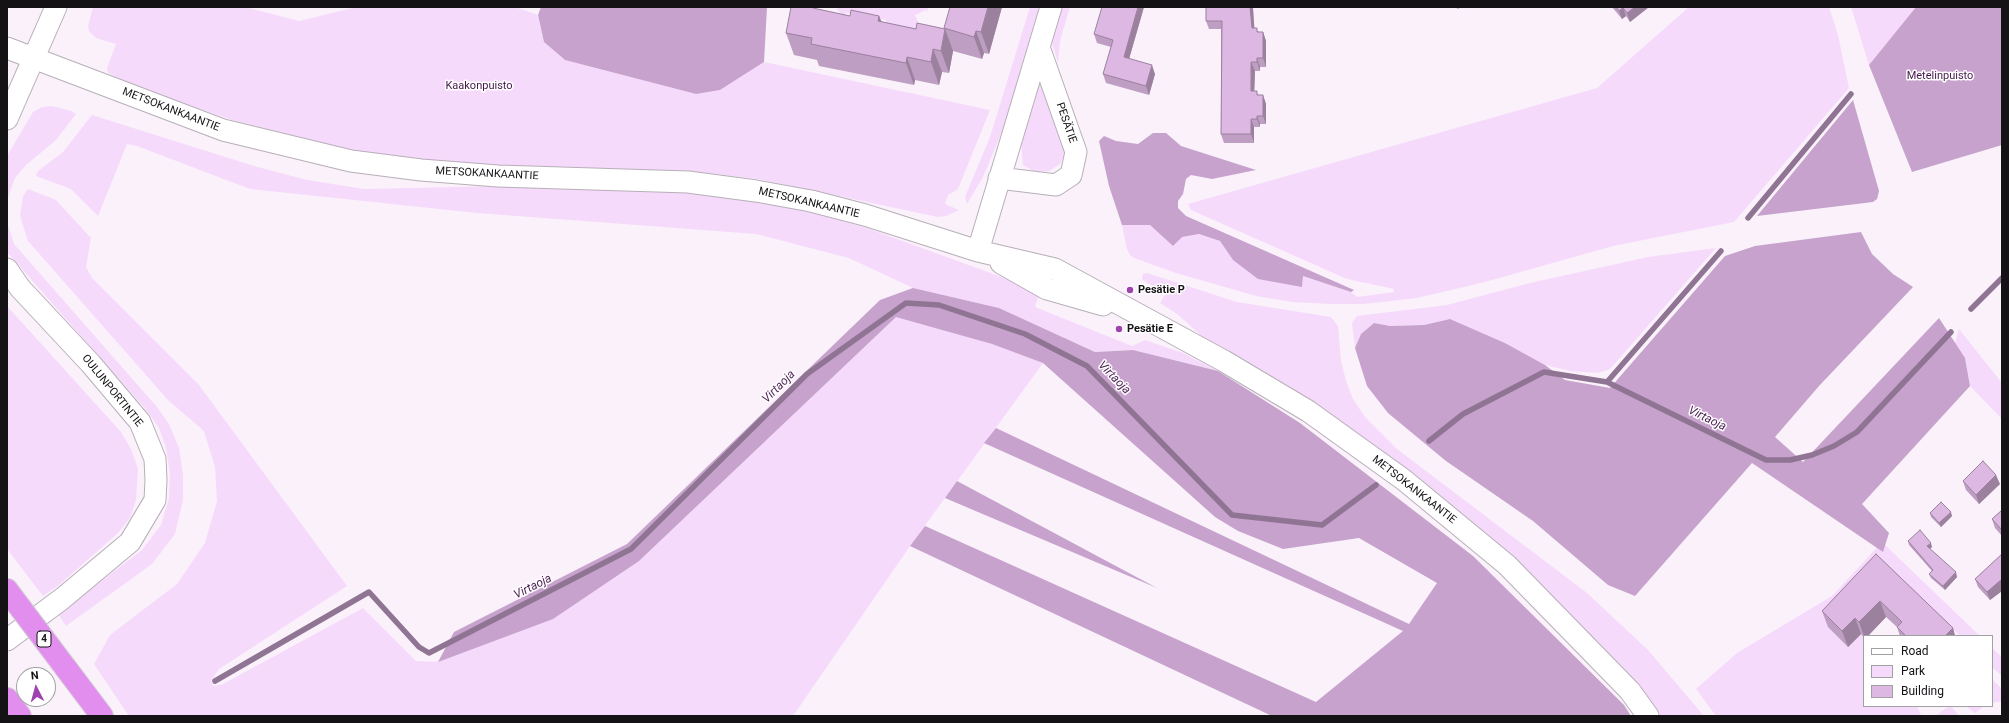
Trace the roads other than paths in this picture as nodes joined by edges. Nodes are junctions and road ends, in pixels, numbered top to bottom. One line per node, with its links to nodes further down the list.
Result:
1 (56, 7): 5 (street)
2 (1050, 7): 3 (street)
3 (1039, 47): 7 (street); 7 (street, PESÄTIE)
4 (7, 48): 5 (street, METSOKANKAANTIE)
5 (35, 58): 6 (street); 8 (street, METSOKANKAANTIE)
6 (7, 119)
7 (999, 178): 8 (street)
8 (978, 251): 13 (street, METSOKANKAANTIE)
9 (7, 270): 11 (street, OULUNPORTINTIE)
10 (7, 590): 12 (highway, 4, bridge)
11 (7, 640)
12 (102, 716)
13 (1648, 716)

